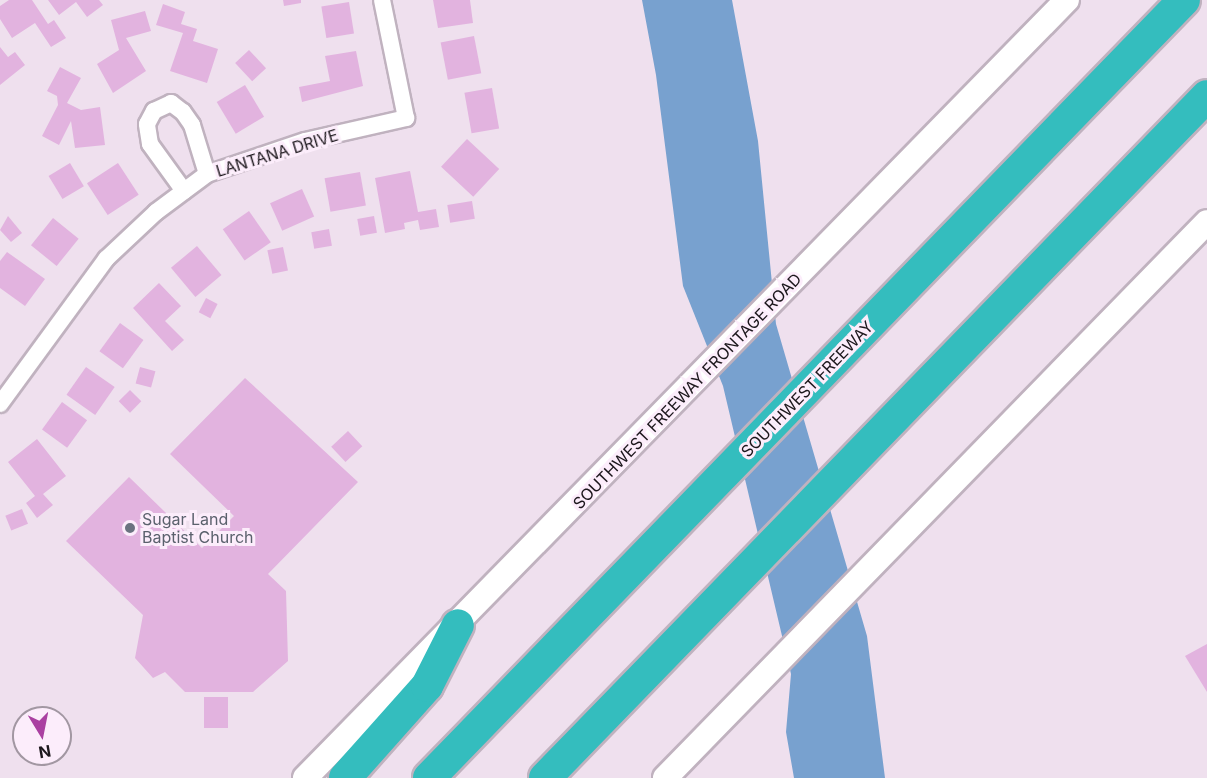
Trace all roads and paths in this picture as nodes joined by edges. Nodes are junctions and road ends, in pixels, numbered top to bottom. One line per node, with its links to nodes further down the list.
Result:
1 (382, 0): 5 (street, LANTANA DRIVE)
2 (1067, 0): 9 (main road, SOUTHWEST FREEWAY FRONTAGE ROAD)
3 (1184, 0): 12 (highway, SOUTHWEST FREEWAY)
4 (1207, 96): 13 (highway)
5 (207, 174): 6 (street, LANTANA DRIVE); 6 (street)
6 (184, 191): 8 (street, LANTANA DRIVE)
7 (1207, 222): 14 (main road)
8 (0, 404)
9 (459, 626): 10 (main road, SOUTHWEST FREEWAY FRONTAGE ROAD); 11 (highway)
10 (304, 778)
11 (345, 778)
12 (429, 778)
13 (545, 778)
14 (665, 778)

